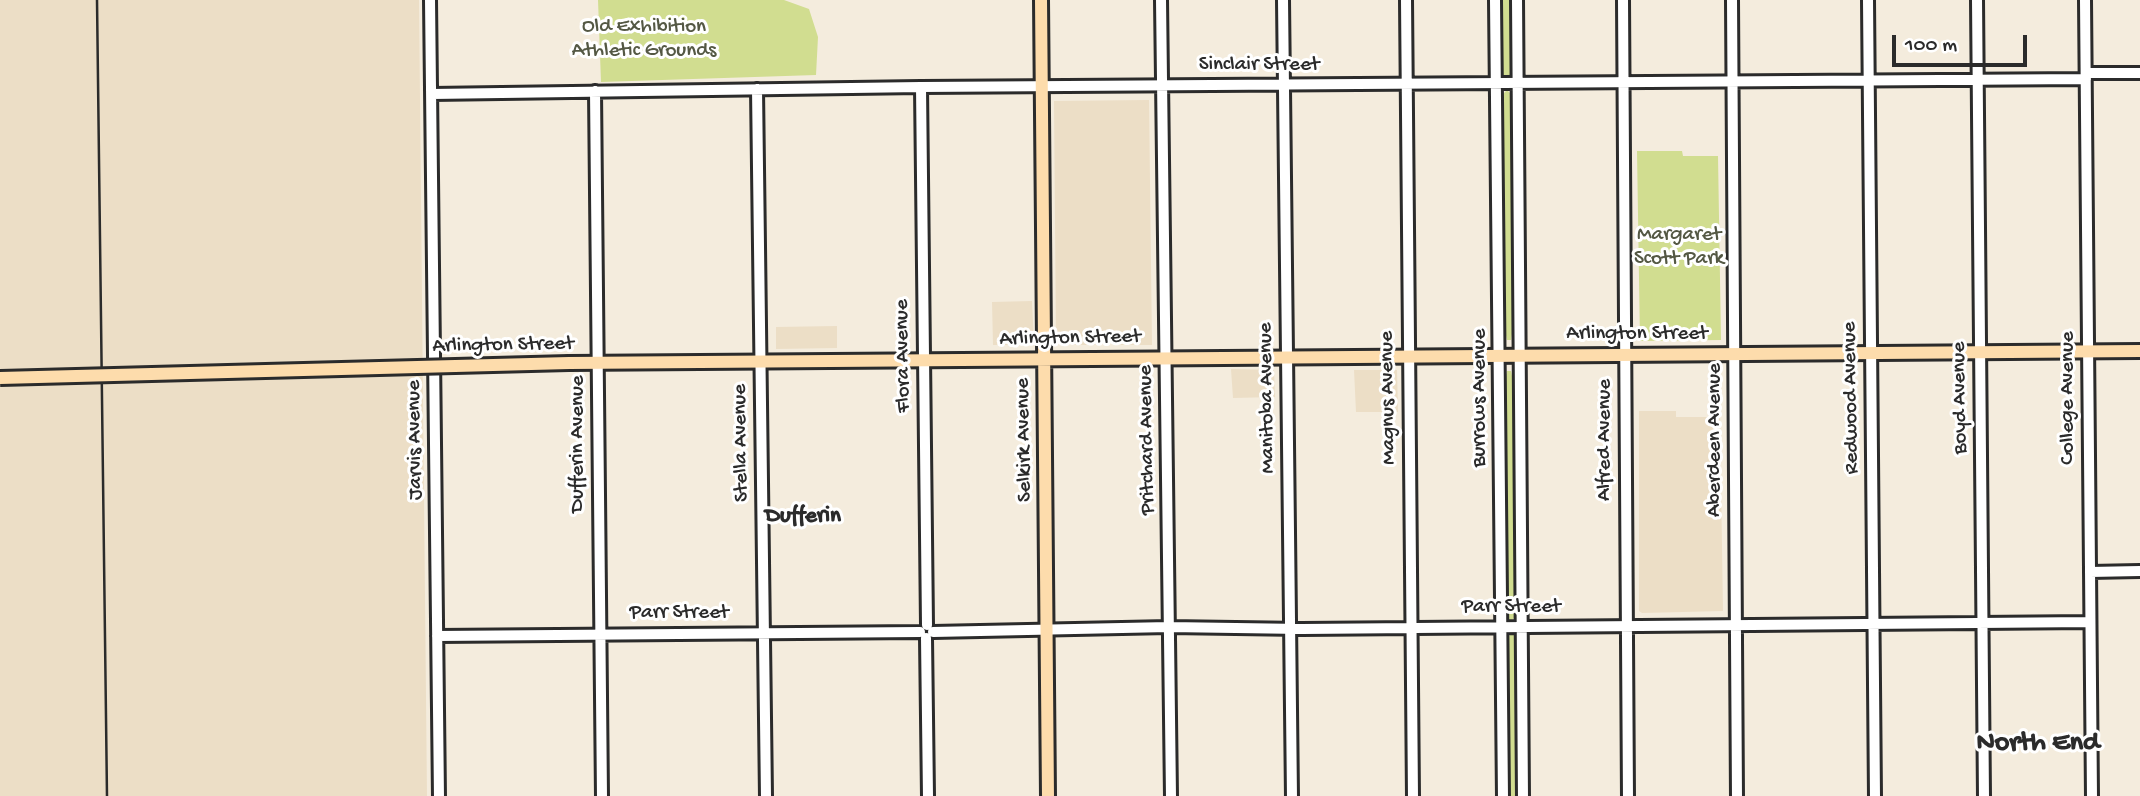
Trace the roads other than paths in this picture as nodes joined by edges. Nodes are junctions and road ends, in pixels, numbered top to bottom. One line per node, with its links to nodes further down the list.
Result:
1 (430, 0): 28 (street, Jarvis Avenue)
2 (1041, 0): 25 (main road, Selkirk Avenue)
3 (1161, 0): 22 (street, Pritchard Avenue)
4 (1283, 0): 23 (street, Manitoba Avenue)
5 (1406, 0): 21 (street, Magnus Avenue)
6 (1495, 0): 18 (street, Burrows Avenue)
7 (1517, 0): 19 (street, Burrows Avenue)
8 (1623, 0): 20 (street, Alfred Avenue)
9 (1731, 0): 17 (street, Aberdeen Avenue)
10 (1868, 0): 16 (street, Redwood Avenue)
11 (1977, 0): 15 (street, Boyd Avenue)
12 (2085, 0): 14 (street, College Avenue)
13 (2140, 73): 14 (street, Sinclair Street)
14 (2086, 76): 15 (street, Sinclair Street); 29 (street, College Avenue)
15 (1978, 79): 16 (street, Sinclair Street); 32 (street, Boyd Avenue)
16 (1869, 81): 17 (street, Sinclair Street); 31 (street, Redwood Avenue)
17 (1732, 82): 20 (street, Sinclair Street); 34 (street, Aberdeen Avenue)
18 (1495, 83): 19 (street, Sinclair Street); 21 (street, Sinclair Street); 35 (street, Burrows Avenue)
19 (1517, 83): 20 (street, Sinclair Street); 36 (street, Burrows Avenue)
20 (1623, 83): 33 (street, Alfred Avenue)
21 (1406, 84): 23 (street, Sinclair Street); 37 (street, Magnus Avenue)
22 (1161, 85): 23 (street, Sinclair Street); 25 (street, Sinclair Street); 40 (street, Pritchard Avenue)
23 (1284, 85): 38 (street, Manitoba Avenue)
24 (921, 87): 25 (street, Sinclair Street); 26 (street, Sinclair Street); 41 (street, Flora Avenue)
25 (1041, 87): 39 (main road, Selkirk Avenue)
26 (757, 89): 27 (street, Sinclair Street); 42 (street, Stella Avenue)
27 (595, 91): 28 (street, Sinclair Street); 43 (street, Dufferin Avenue)
28 (432, 94): 61 (street, Jarvis Avenue)
29 (2088, 351): 30 (main road, Arlington Street); 32 (main road, Arlington Street); 46 (street, College Avenue)
30 (2140, 351)
31 (1871, 352): 32 (main road, Arlington Street); 34 (main road, Arlington Street); 50 (street, Redwood Avenue)
32 (1980, 352): 48 (street, Boyd Avenue)
33 (1625, 354): 34 (main road, Arlington Street); 36 (main road, Arlington Street); 51 (street, Alfred Avenue)
34 (1734, 354): 49 (street, Aberdeen Avenue)
35 (1500, 355): 36 (main road, Arlington Street); 37 (main road, Arlington Street); 53 (street, Burrows Avenue)
36 (1519, 355): 54 (street, Burrows Avenue)
37 (1408, 356): 38 (main road, Arlington Street); 55 (street, Magnus Avenue)
38 (1287, 357): 40 (main road, Arlington Street); 56 (street, Manitoba Avenue)
39 (1043, 358): 40 (main road, Arlington Street); 41 (main road, Arlington Street); 57 (main road, Selkirk Avenue)
40 (1166, 358): 52 (street, Pritchard Avenue)
41 (923, 360): 42 (main road, Arlington Street); 58 (street, Flora Avenue)
42 (761, 362): 43 (main road, Arlington Street); 59 (street, Stella Avenue)
43 (598, 364): 44 (main road, Arlington Street, bridge); 60 (street, Dufferin Avenue)
44 (0, 378)
45 (2140, 571): 46 (street)
46 (2090, 572): 47 (street, College Avenue)
47 (2090, 622): 48 (street, Parr Street); 76 (street, College Avenue)
48 (1983, 623): 50 (street, Parr Street); 75 (street, Boyd Avenue)
49 (1736, 624): 50 (street, Parr Street); 51 (street, Parr Street); 73 (street, Aberdeen Avenue)
50 (1874, 624): 74 (street, Redwood Avenue)
51 (1627, 625): 54 (street, Parr Street); 72 (street, Alfred Avenue)
52 (1169, 627): 56 (street, Parr Street); 57 (street, Parr Street); 67 (street, Pritchard Avenue)
53 (1502, 627): 54 (street, Parr Street); 55 (street, Parr Street); 70 (street, Burrows Avenue)
54 (1522, 627): 71 (street, Burrows Avenue)
55 (1412, 628): 56 (street, Parr Street); 69 (street, Magnus Avenue)
56 (1290, 629): 68 (street, Manitoba Avenue)
57 (1046, 630): 58 (street, Parr Street); 66 (main road, Selkirk Avenue)
58 (927, 632): 59 (street, Parr Street); 65 (street, Flora Avenue)
59 (764, 633): 60 (street, Parr Street); 64 (street, Stella Avenue)
60 (600, 635): 61 (street, Parr Street); 63 (street, Dufferin Avenue)
61 (437, 636): 62 (street, Jarvis Avenue)
62 (439, 796)
63 (602, 796)
64 (766, 796)
65 (928, 796)
66 (1048, 796)
67 (1171, 796)
68 (1292, 796)
69 (1413, 796)
70 (1503, 796)
71 (1523, 796)
72 (1628, 796)
73 (1737, 796)
74 (1875, 796)
75 (1984, 796)
76 (2092, 796)

